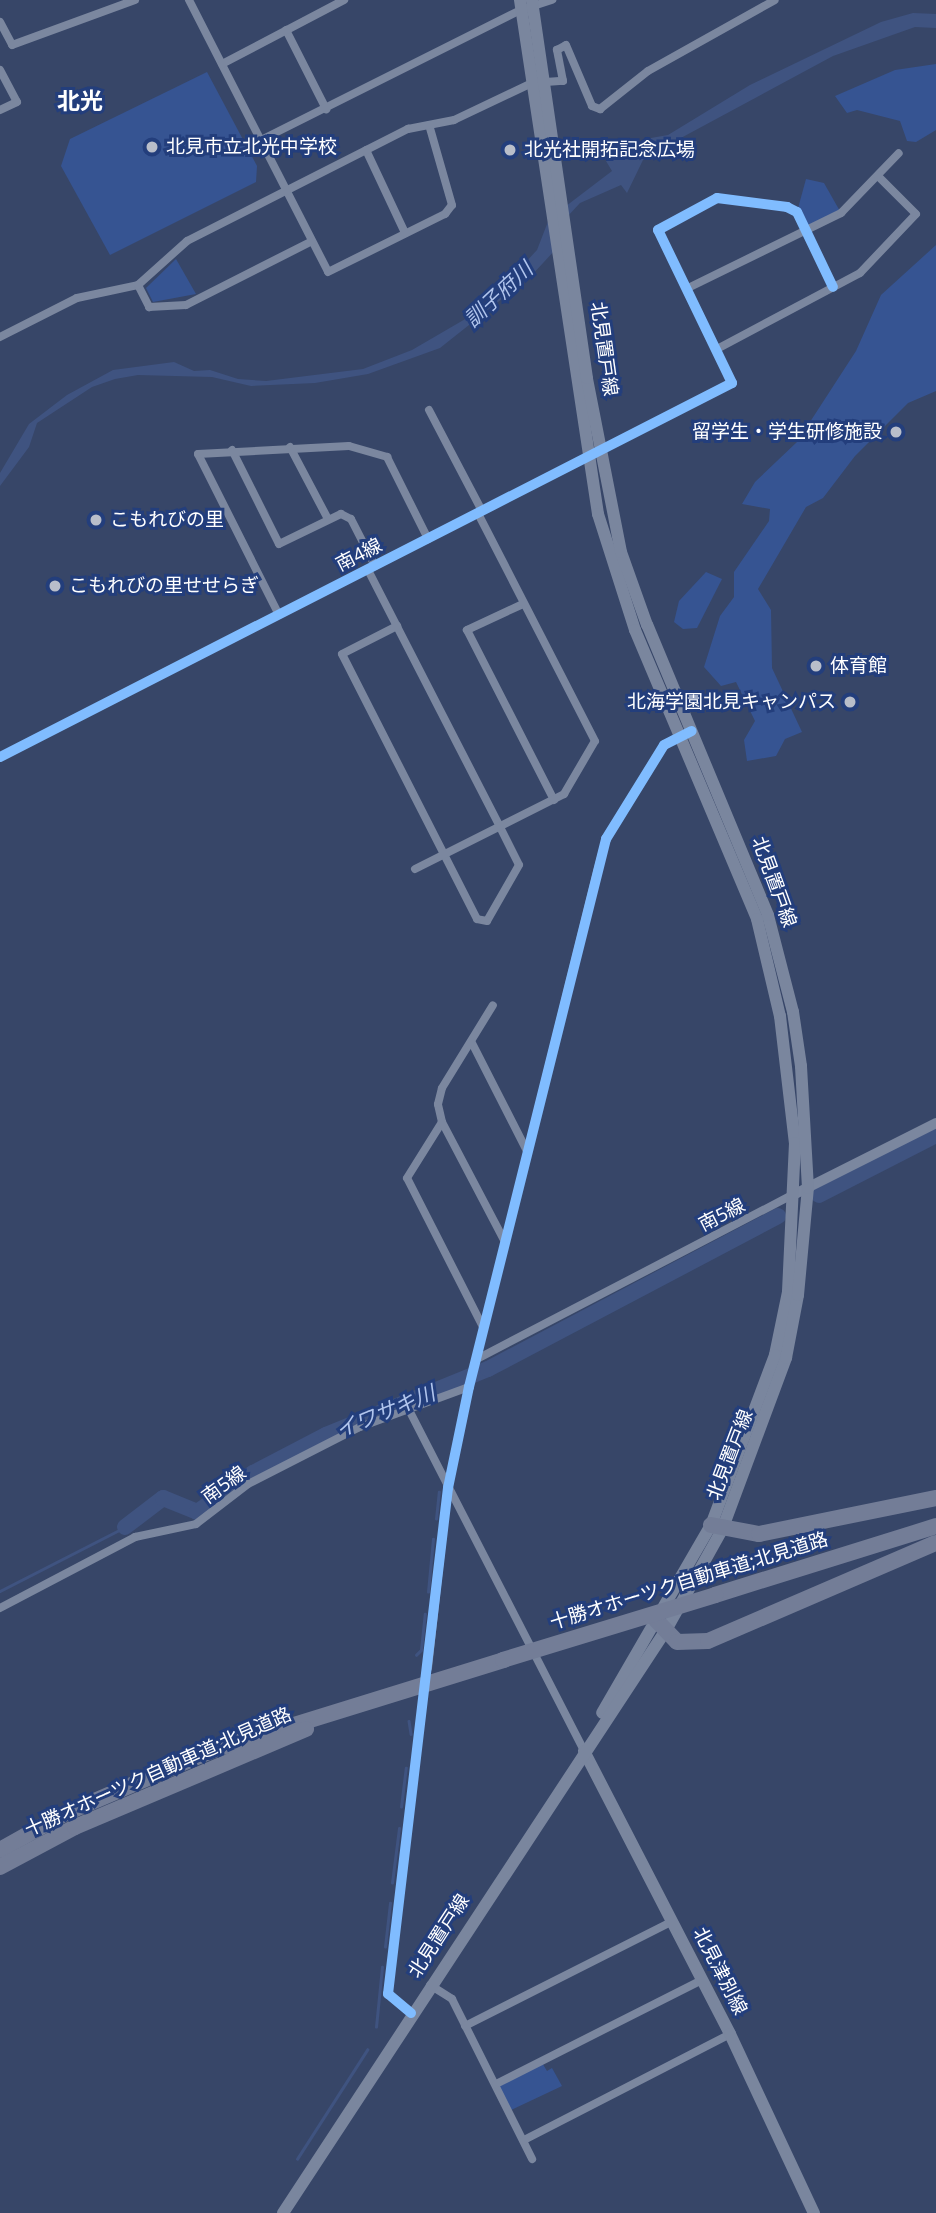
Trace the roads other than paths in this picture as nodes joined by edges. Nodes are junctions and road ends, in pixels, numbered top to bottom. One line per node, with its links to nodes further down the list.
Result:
1 (135, 0): 7 (street)
2 (190, 0): 9 (street)
3 (344, 0): 8 (street)
4 (552, 0): 6 (street)
5 (775, 0): 11 (street)
6 (527, 4): 11 (main road, 北見置戸線); 12 (street)
7 (0, 22)
8 (286, 30): 9 (street); 12 (street)
9 (222, 64): 15 (street)
10 (0, 70): 13 (street)
11 (538, 82): 14 (street); 31 (main road, 北見置戸線); 31 (main road, 北見置戸線)
12 (326, 109): 15 (street)
13 (0, 110)
14 (429, 125): 16 (street); 21 (street)
15 (261, 140): 19 (street)
16 (366, 150): 19 (street); 21 (street)
17 (899, 153): 18 (street)
18 (878, 176): 20 (street); 24 (street)
19 (285, 190): 22 (street); 23 (street)
20 (803, 230): 24 (street); 25 (street); 25 (street)
21 (405, 233): 22 (street)
22 (312, 241): 23 (street)
23 (138, 285): 26 (street)
24 (833, 287): 27 (street)
25 (687, 289): 27 (street)
26 (0, 337)
27 (717, 349): 31 (street, 南4線)
28 (429, 410): 32 (street)
29 (290, 447): 30 (street); 33 (street); 34 (street)
30 (232, 450): 33 (street); 37 (street)
31 (594, 453): 32 (street, 南4線); 39 (main road, 北見置戸線)
32 (480, 512): 34 (street, 南4線); 36 (street)
33 (328, 519): 35 (street)
34 (428, 539): 35 (street, 南4線)
35 (371, 568): 37 (street, 南4線); 38 (street)
36 (523, 604): 41 (street); 41 (street)
37 (279, 615): 40 (street, 南4線)
38 (397, 626): 42 (street); 43 (street)
39 (686, 733): 49 (street); 50 (main road, 北見置戸線); 51 (main road, 北見置戸線)
40 (0, 757)
41 (554, 800): 42 (street)
42 (500, 827): 43 (street); 43 (street)
43 (445, 855): 44 (street)
44 (415, 869)
45 (493, 1005): 46 (street)
46 (472, 1042): 47 (street); 49 (street)
47 (442, 1122): 52 (street); 53 (street)
48 (936, 1123): 50 (street)
49 (527, 1151): 52 (street)
50 (808, 1188): 51 (street); 60 (main road, 北見置戸線)
51 (795, 1194): 54 (street, 南5線); 60 (main road, 北見置戸線)
52 (505, 1242): 53 (street)
53 (483, 1327): 54 (street)
54 (477, 1359): 55 (street)
55 (471, 1380): 56 (street, 南5線); 57 (street)
56 (408, 1408): 57 (street); 62 (street, 南5線)
57 (448, 1488): 64 (street); 67 (street)
58 (936, 1498): 60 (highway)
59 (936, 1526): 65 (highway, 十勝オホーツク自動車道;北見道路, bridge)
60 (717, 1527): 63 (main road, 北見置戸線)
61 (936, 1543): 63 (highway)
62 (0, 1608)
63 (661, 1625): 67 (main road, 北見置戸線)
64 (428, 1668)
65 (453, 1676): 68 (highway, 十勝オホーツク自動車道;北見道路); 69 (highway, 十勝オホーツク自動車道;北見道路)
66 (423, 1700): 73 (street)
67 (584, 1751): 70 (main road, 北見津別線); 72 (main road, 北見置戸線)
68 (0, 1850)
69 (0, 1867)
70 (673, 1921): 71 (main road, 北見津別線); 74 (street)
71 (702, 1980): 75 (main road, 北見津別線); 76 (street)
72 (430, 1985): 73 (main road, 北見置戸線); 74 (street)
73 (411, 2013): 79 (main road, 北見置戸線)
74 (466, 2026): 76 (street)
75 (730, 2034): 77 (street); 80 (main road, 北見津別線)
76 (495, 2084): 77 (street)
77 (523, 2140): 78 (street)
78 (532, 2159)
79 (283, 2213)
80 (814, 2213)

